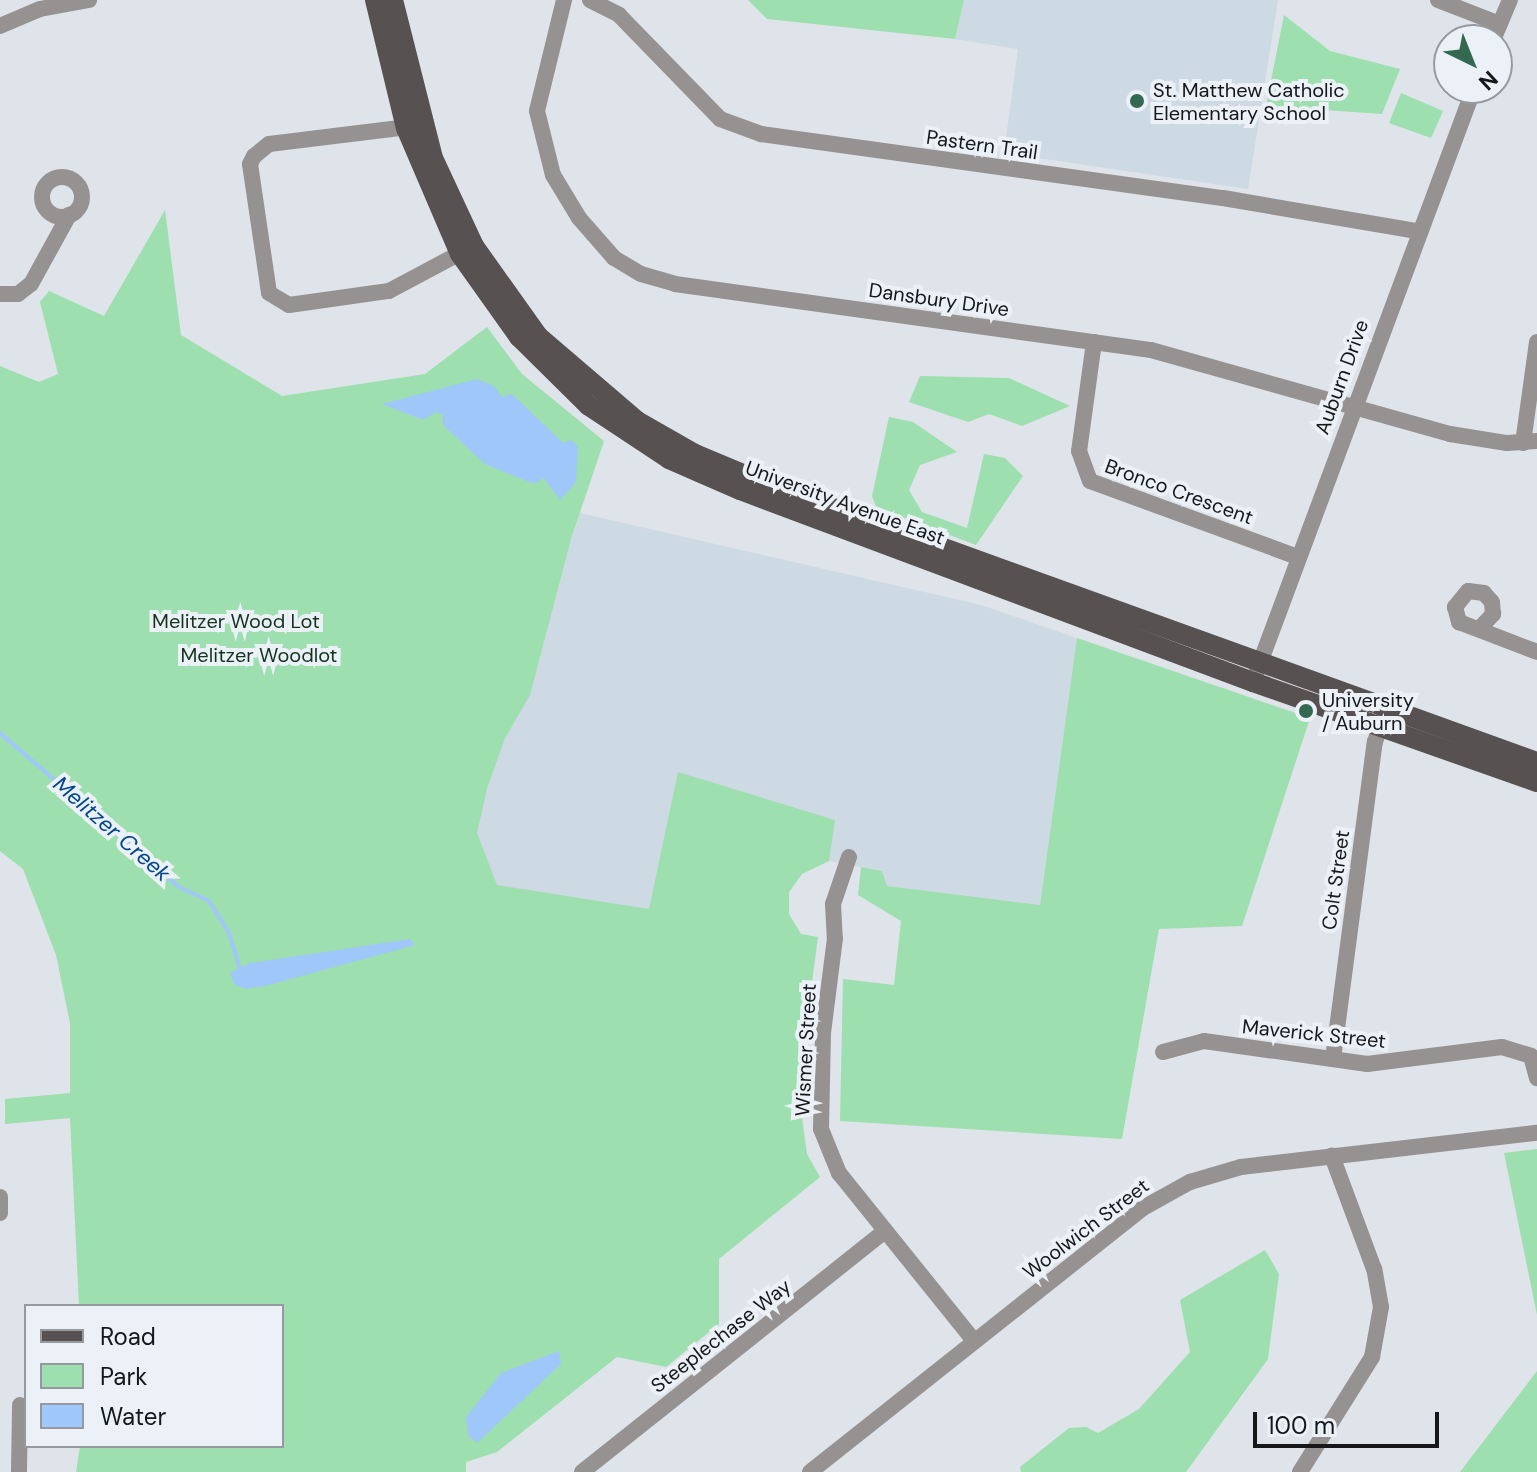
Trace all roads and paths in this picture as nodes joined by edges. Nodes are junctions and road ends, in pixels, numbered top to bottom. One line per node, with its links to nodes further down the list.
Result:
1 (89, 0): 8 (street)
2 (375, 0): 12 (main road, University Avenue East)
3 (393, 0): 12 (main road, University Avenue East)
4 (564, 0): 17 (street, Dansbury Drive)
5 (590, 0): 14 (street, Pastern Trail)
6 (1438, 0): 9 (street)
7 (1510, 0): 9 (street)
8 (39, 4): 10 (street)
9 (1500, 24)
10 (0, 26)
11 (1468, 104): 14 (street, Auburn Drive)
12 (414, 126): 15 (main road, University Avenue East); 15 (street)
13 (69, 215): 16 (street)
14 (1417, 231): 19 (street, Auburn Drive)
15 (467, 250): 24 (main road, University Avenue East)
16 (0, 294)
17 (1094, 342): 19 (street, Dansbury Drive); 21 (street, Bronco Crescent)
18 (1537, 342): 20 (street)
19 (1354, 404): 20 (street, Dansbury Drive); 21 (street, Auburn Drive)
20 (1530, 442)
21 (1298, 557): 24 (street, Auburn Drive)
22 (1481, 627): 23 (street)
23 (1537, 652)
24 (1256, 672): 25 (main road, University Avenue East)
25 (1384, 716): 26 (main road, University Avenue East); 27 (main road, University Avenue East); 30 (street, Colt Street)
26 (1537, 762)
27 (1537, 782)
28 (849, 857): 36 (street, Wismer Street)
29 (1163, 1052): 30 (street, Maverick Street)
30 (1333, 1059): 31 (street, Maverick Street)
31 (1537, 1078)
32 (1537, 1133): 33 (street, Woolwich Street)
33 (1332, 1156): 37 (street, Woolwich Street); 42 (street)
34 (0, 1197): 35 (street)
35 (0, 1213)
36 (885, 1231): 37 (street, Wismer Street); 40 (street, Steeplechase Way)
37 (974, 1341): 41 (street, Woolwich Street)
38 (20, 1405): 39 (street)
39 (19, 1472)
40 (582, 1472)
41 (810, 1472)
42 (1300, 1472)

